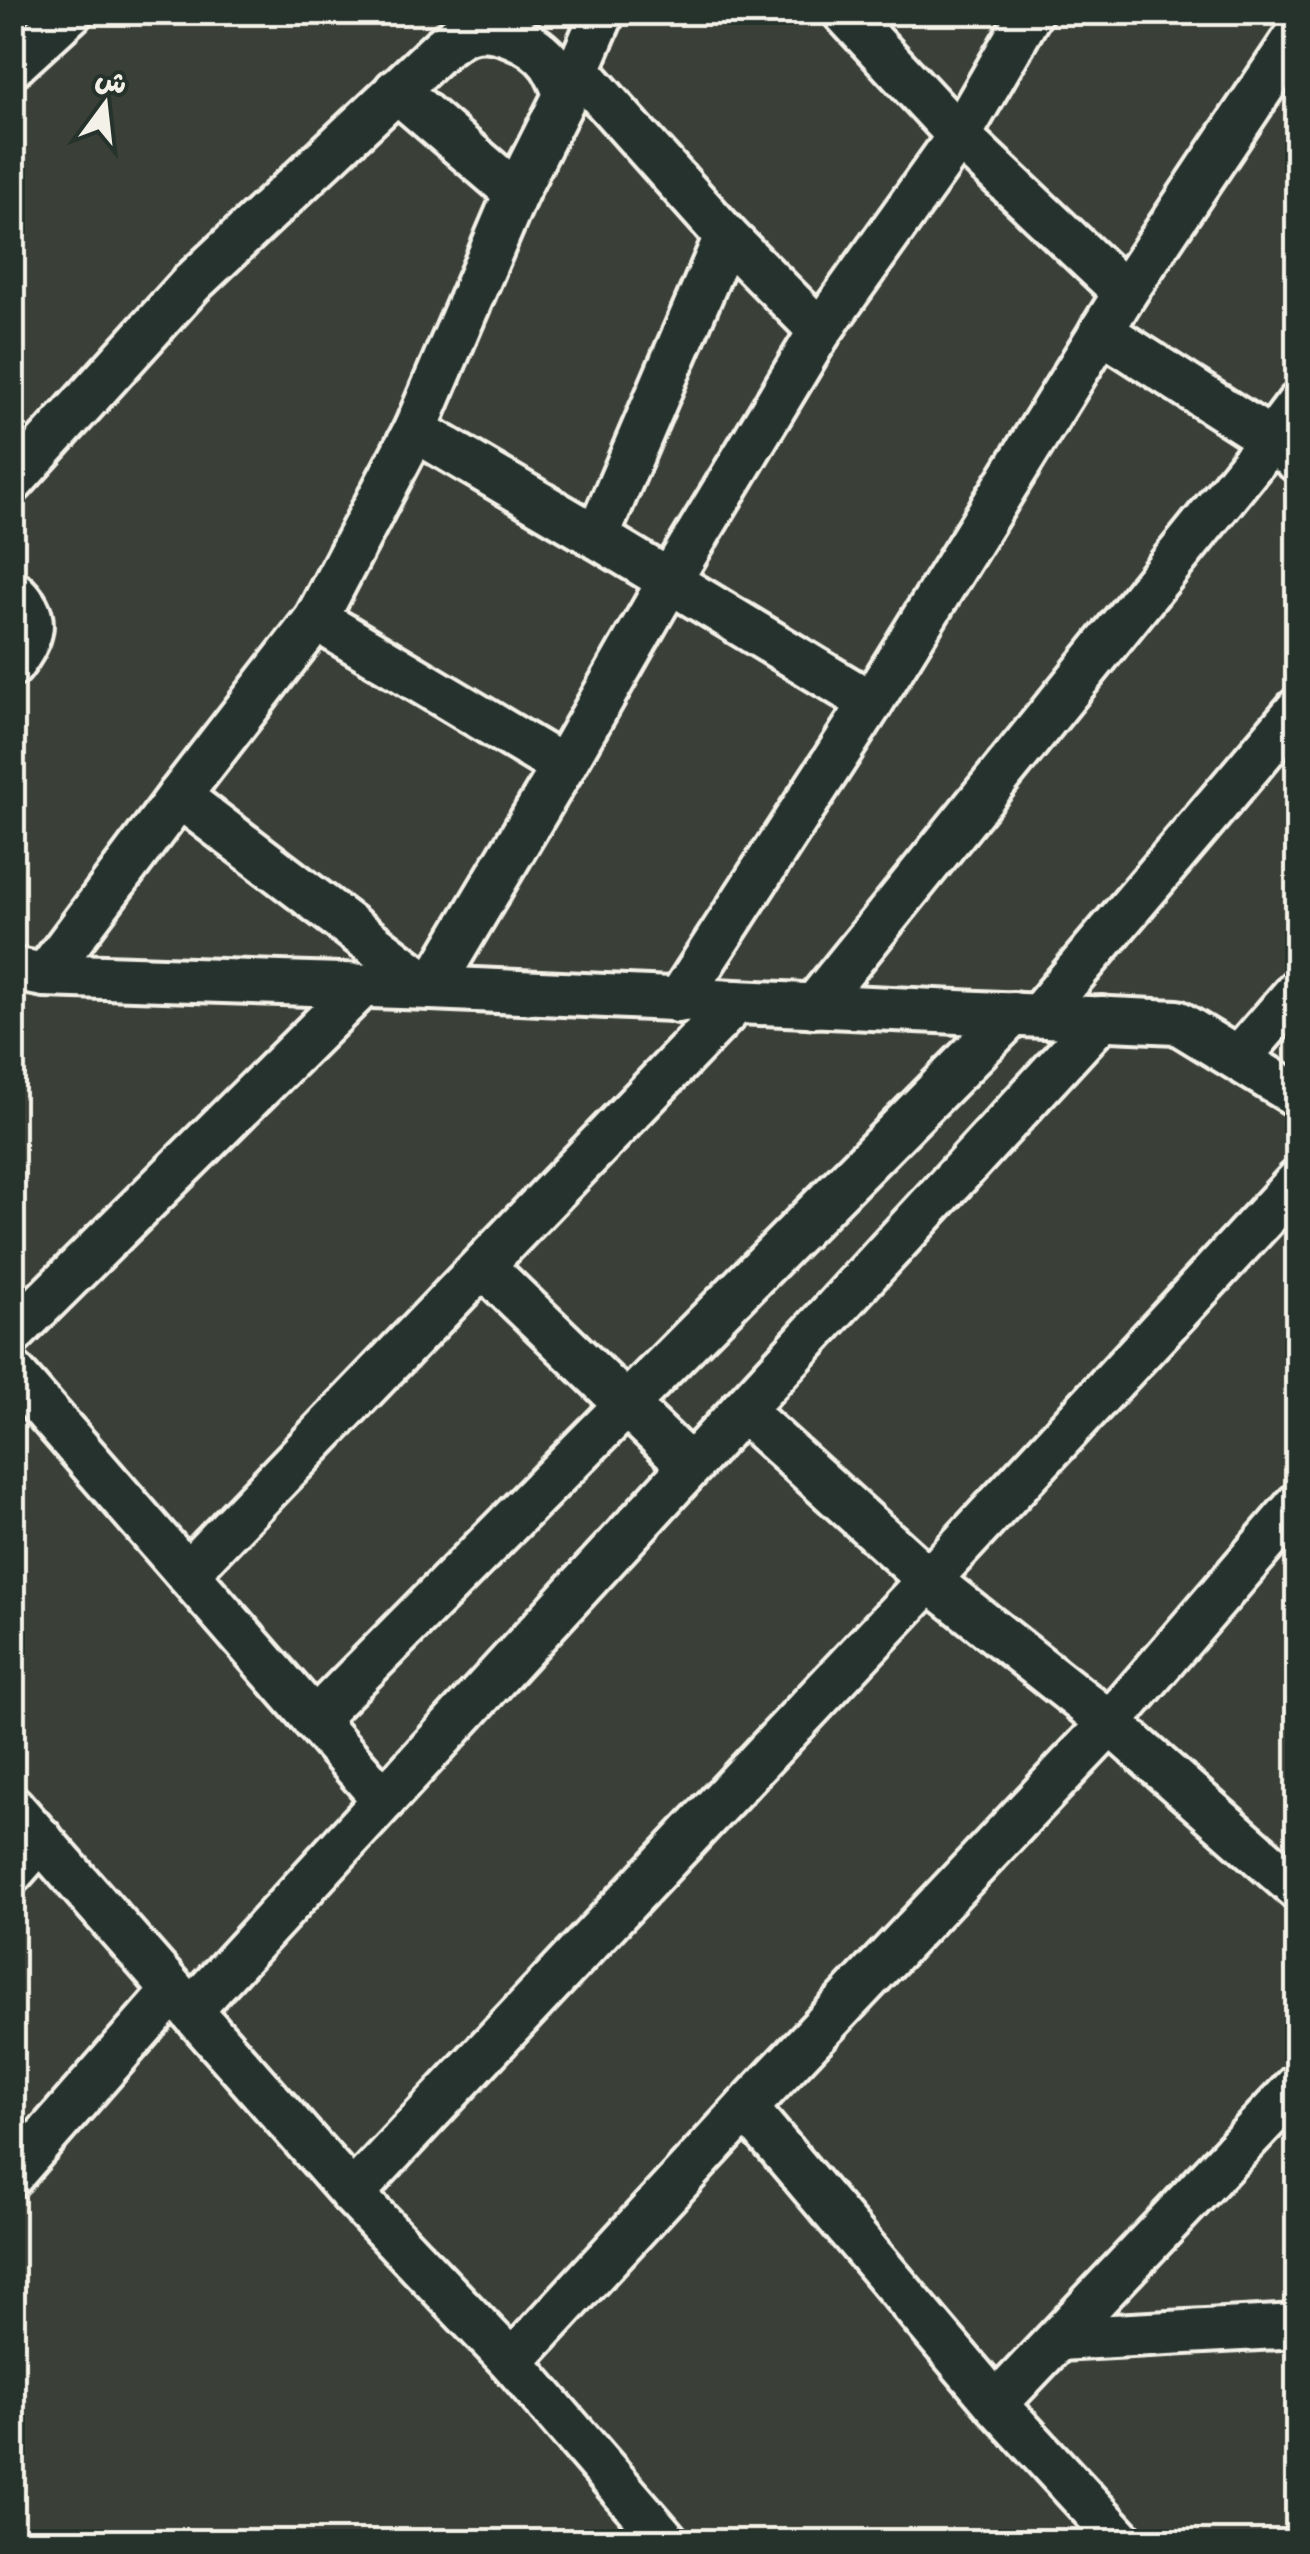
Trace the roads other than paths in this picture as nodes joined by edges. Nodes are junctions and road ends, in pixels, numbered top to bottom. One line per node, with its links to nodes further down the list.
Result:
1 (71, 12): 6 (street)
2 (603, 12): 7 (street)
3 (1031, 12): 9 (street)
4 (850, 15): 9 (street)
5 (1298, 34): 12 (street)
6 (12, 66)
7 (571, 82): 8 (street); 10 (street); 11 (street)
8 (396, 90): 10 (street); 18 (street)
9 (958, 136): 12 (street); 13 (street)
10 (516, 192): 16 (street)
11 (726, 236): 13 (street); 19 (street)
12 (1125, 293): 14 (street)
13 (820, 331): 20 (street)
14 (1101, 331): 17 (street); 24 (street)
15 (1298, 404): 17 (street)
16 (415, 430): 19 (street); 22 (street)
17 (1284, 451): 34 (street)
18 (12, 482)
19 (598, 537): 20 (street)
20 (670, 580): 24 (street); 26 (street)
21 (12, 592): 23 (street)
22 (316, 619): 26 (street); 27 (street)
23 (12, 666)
24 (870, 703): 32 (street)
25 (1298, 709): 35 (street)
26 (564, 767): 30 (street)
27 (179, 796): 28 (street); 30 (street)
28 (28, 972): 29 (street)
29 (361, 987): 30 (street); 41 (street)
30 (431, 988): 32 (street)
31 (1298, 990): 37 (street)
32 (678, 1000): 33 (street)
33 (735, 1003): 34 (street); 40 (street)
34 (814, 1006): 35 (street)
35 (1026, 1015): 36 (street); 43 (street)
36 (1102, 1018): 37 (street); 44 (street)
37 (1238, 1058): 38 (street)
38 (1298, 1096)
39 (1298, 1181): 48 (street)
40 (483, 1266): 43 (street); 47 (street)
41 (12, 1334)
42 (12, 1372): 47 (street)
43 (627, 1405): 45 (street); 49 (street)
44 (742, 1410): 45 (street); 48 (street)
45 (690, 1466): 51 (street)
46 (1298, 1504): 50 (street)
47 (187, 1573): 49 (street)
48 (929, 1580): 50 (street); 60 (street)
49 (314, 1720): 51 (street)
50 (1110, 1723): 55 (street); 58 (street)
51 (384, 1800): 56 (street)
52 (12, 1807): 53 (street)
53 (40, 1839): 54 (street); 56 (street)
54 (12, 1872)
55 (1298, 1889)
56 (182, 2000): 59 (street); 60 (street)
57 (1298, 2086): 62 (street)
58 (746, 2108): 63 (street); 64 (street)
59 (12, 2175)
60 (352, 2194): 63 (street)
61 (1298, 2326): 62 (street)
62 (1058, 2339): 64 (street)
63 (512, 2362): 65 (street)
64 (996, 2404): 66 (street)
65 (667, 2542)
66 (1123, 2542)

